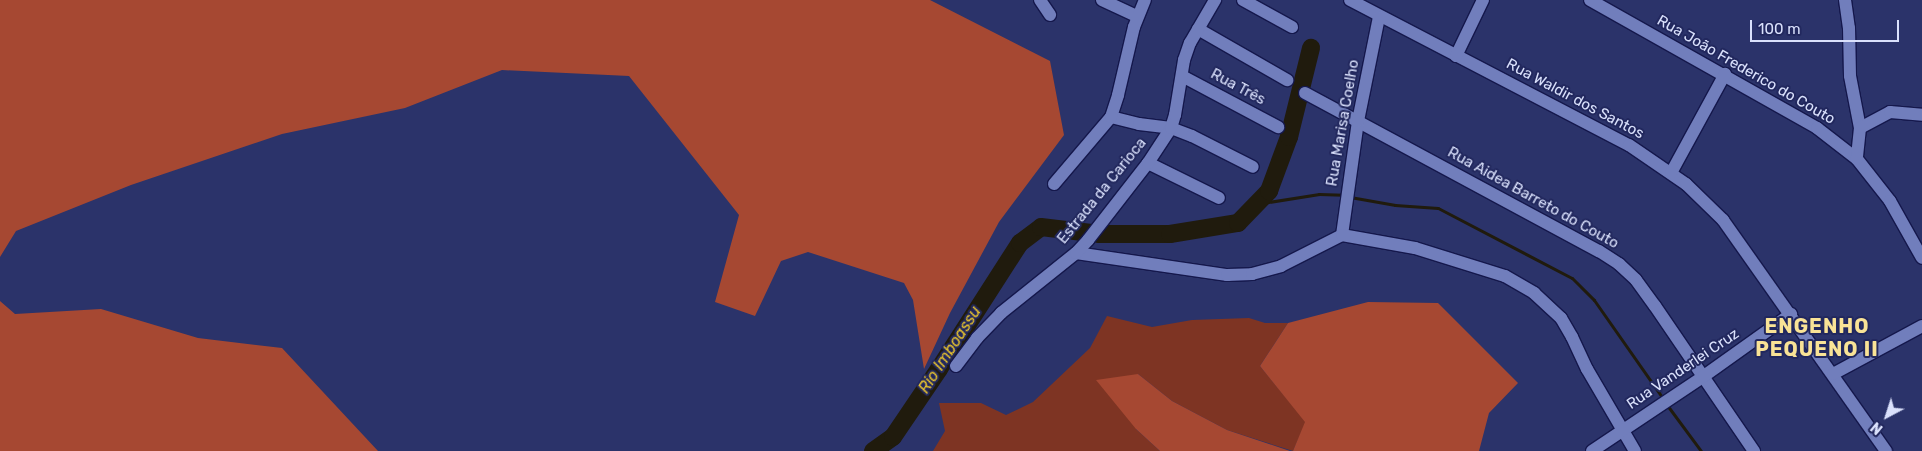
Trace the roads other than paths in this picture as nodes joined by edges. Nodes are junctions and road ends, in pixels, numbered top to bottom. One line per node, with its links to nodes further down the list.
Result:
1 (1040, 0): 10 (street)
2 (1102, 0): 11 (street)
3 (1145, 0): 11 (street)
4 (1215, 0): 14 (street, Estrada da Carioca)
5 (1243, 0): 13 (street)
6 (1350, 0): 12 (street, Rua Waldir dos Santos)
7 (1483, 0): 15 (street)
8 (1590, 0): 16 (street, Rua João Frederico do Couto)
9 (1845, 0): 25 (street)
10 (1050, 15)
11 (1137, 16): 21 (street)
12 (1379, 16): 15 (street, Rua Waldir dos Santos); 22 (street, Rua Marisa Coelho)
13 (1292, 27)
14 (1198, 29): 17 (street, Estrada da Carioca); 18 (street)
15 (1456, 56): 29 (street, Rua Waldir dos Santos)
16 (1724, 74): 26 (street, Rua João Frederico do Couto); 29 (street)
17 (1182, 76): 23 (street, Rua Três); 24 (street, Estrada da Carioca)
18 (1287, 80)
19 (1306, 93): 22 (street, Rua Aidea Barreto do Couto)
20 (1922, 115): 25 (street)
21 (1111, 117): 24 (street); 30 (street)
22 (1358, 121): 32 (street, Rua Marisa Coelho); 39 (street, Rua Aidea Barreto do Couto)
23 (1278, 127)
24 (1171, 128): 27 (street, Estrada da Carioca); 28 (street)
25 (1860, 128): 26 (street)
26 (1857, 159): 34 (street, Rua João Frederico do Couto)
27 (1148, 163): 31 (street); 33 (street, Estrada da Carioca)
28 (1253, 167)
29 (1671, 173): 35 (street, Rua Waldir dos Santos)
30 (1054, 184)
31 (1219, 198)
32 (1342, 235): 33 (street); 40 (street)
33 (1076, 253): 37 (street, Estrada da Carioca)
34 (1922, 258)
35 (1791, 314): 38 (street, Rua Waldir dos Santos); 39 (street, Rua Vanderlei Cruz)
36 (1922, 326): 38 (street)
37 (956, 366)
38 (1833, 374): 44 (street, Rua Waldir dos Santos)
39 (1704, 376): 40 (street, Rua Vanderlei Cruz); 43 (street, Rua Aidea Barreto do Couto)
40 (1622, 429): 41 (street, Rua Vanderlei Cruz); 42 (street)
41 (1592, 451)
42 (1635, 451)
43 (1754, 451)
44 (1886, 451)

